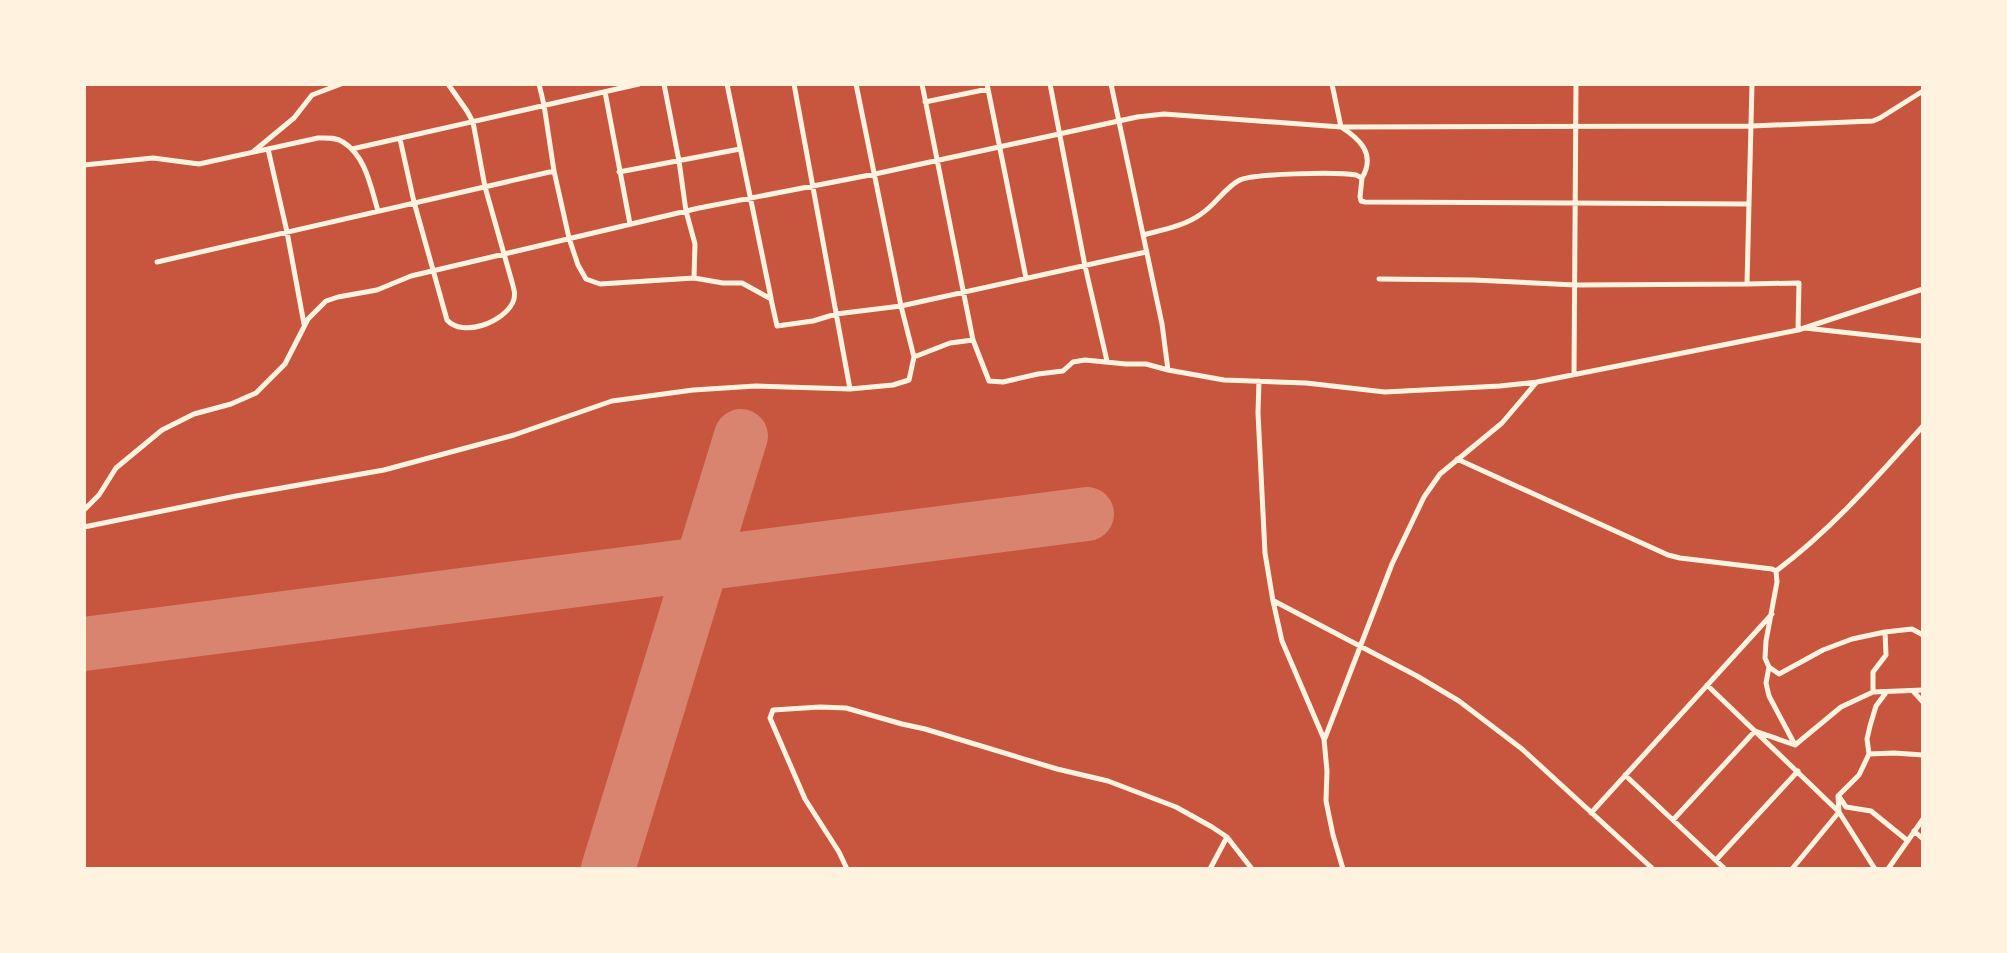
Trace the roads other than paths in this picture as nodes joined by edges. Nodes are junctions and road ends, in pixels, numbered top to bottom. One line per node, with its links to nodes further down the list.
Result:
1 (341, 84): 31 (street)
2 (448, 84): 21 (street)
3 (539, 84): 19 (street)
4 (639, 84): 17 (street)
5 (664, 84): 33 (street)
6 (727, 84): 30 (street)
7 (794, 84): 39 (street)
8 (856, 84): 37 (street)
9 (922, 84): 18 (street)
10 (1050, 84): 25 (street)
11 (1111, 84): 20 (street)
12 (1332, 84): 24 (street)
13 (1576, 84): 22 (street)
14 (1752, 84): 23 (street)
15 (988, 86): 18 (street); 27 (street)
16 (1923, 91): 23 (street)
17 (605, 92): 19 (street); 36 (street)
18 (925, 102): 32 (street)
19 (544, 105): 21 (street); 35 (street)
20 (1117, 121): 24 (street); 25 (street); 49 (street)
21 (473, 122): 26 (street); 40 (street)
22 (1576, 126): 23 (street); 24 (street); 43 (street)
23 (1752, 126): 44 (street)
24 (1341, 127): 38 (street)
25 (1060, 134): 27 (street); 54 (street)
26 (400, 139): 29 (street); 42 (street)
27 (1000, 147): 32 (street); 57 (street)
28 (268, 149): 29 (street); 31 (street); 48 (street)
29 (351, 149): 45 (street)
30 (740, 149): 33 (street); 41 (street)
31 (253, 152): 34 (street)
32 (936, 160): 37 (street); 62 (street)
33 (679, 161): 36 (street); 46 (street)
34 (84, 165)
35 (554, 171): 40 (street); 50 (street)
36 (619, 172): 47 (street)
37 (875, 174): 39 (street); 64 (street)
38 (1362, 178): 43 (street); 49 (street)
39 (813, 186): 41 (street); 65 (street)
40 (485, 187): 42 (street); 52 (street)
41 (750, 198): 46 (street); 63 (street)
42 (414, 202): 45 (street); 55 (street)
43 (1575, 203): 44 (street); 60 (street)
44 (1748, 204): 59 (street)
45 (378, 211): 48 (street)
46 (686, 211): 47 (street); 56 (street)
47 (630, 224): 50 (street)
48 (287, 232): 53 (street); 66 (street)
49 (1143, 235): 51 (street)
50 (569, 238): 52 (street); 56 (street)
51 (1146, 252): 54 (street); 72 (street)
52 (504, 253): 55 (street); 55 (street)
53 (157, 262)
54 (1085, 266): 57 (street); 71 (street)
55 (432, 271): 66 (street)
56 (694, 278): 63 (street)
57 (1026, 278): 62 (street)
58 (1379, 279): 60 (street)
59 (1747, 284): 60 (street); 67 (street)
60 (1575, 285): 73 (street)
61 (1923, 289): 67 (street)
62 (964, 291): 64 (street); 68 (street)
63 (771, 299): 65 (street)
64 (901, 306): 65 (street); 70 (street)
65 (836, 314): 76 (street)
66 (304, 326): 79 (street)
67 (1801, 329): 69 (street); 73 (street)
68 (973, 340): 70 (street); 71 (street)
69 (1923, 341)
70 (914, 357): 76 (street)
71 (1107, 361): 72 (street)
72 (1168, 370): 74 (street)
73 (1574, 374): 75 (street)
74 (1259, 381): 75 (street); 82 (street)
75 (1537, 382): 78 (street)
76 (850, 389): 80 (street)
77 (1923, 426): 81 (street)
78 (1457, 459): 81 (street); 86 (street)
79 (84, 510)
80 (84, 527)
81 (1776, 571): 83 (street)
82 (1273, 601): 86 (street); 95 (street)
83 (1772, 614): 87 (street); 88 (street)
84 (1885, 632): 85 (street); 87 (street); 91 (street)
85 (1923, 635)
86 (1359, 646): 95 (street); 103 (street)
87 (1769, 667): 96 (street)
88 (1707, 685): 94 (street); 100 (street)
89 (1912, 690): 90 (street); 92 (street); 93 (street)
90 (1923, 690)
91 (1873, 692): 92 (street); 96 (street)
92 (1886, 693): 97 (street)
93 (1923, 702)
94 (1755, 731): 96 (street); 99 (street); 105 (street)
95 (1324, 739): 114 (street)
96 (1795, 745)
97 (1869, 754): 98 (street); 101 (street)
98 (1923, 755)
99 (1798, 771): 102 (street); 110 (street)
100 (1625, 775): 103 (street); 105 (street)
101 (1838, 796): 102 (street); 109 (street)
102 (1839, 812): 117 (street); 118 (street)
103 (1591, 813): 115 (street)
104 (1923, 819): 106 (street)
105 (1673, 820): 110 (street)
106 (1914, 831): 108 (street); 109 (street)
107 (1227, 837): 111 (street); 112 (street); 113 (street)
108 (1923, 839)
109 (1908, 841): 119 (street)
110 (1716, 860): 116 (street)
111 (847, 869)
112 (1210, 869)
113 (1252, 869)
114 (1343, 869)
115 (1653, 869)
116 (1725, 869)
117 (1792, 869)
118 (1875, 869)
119 (1888, 869)

